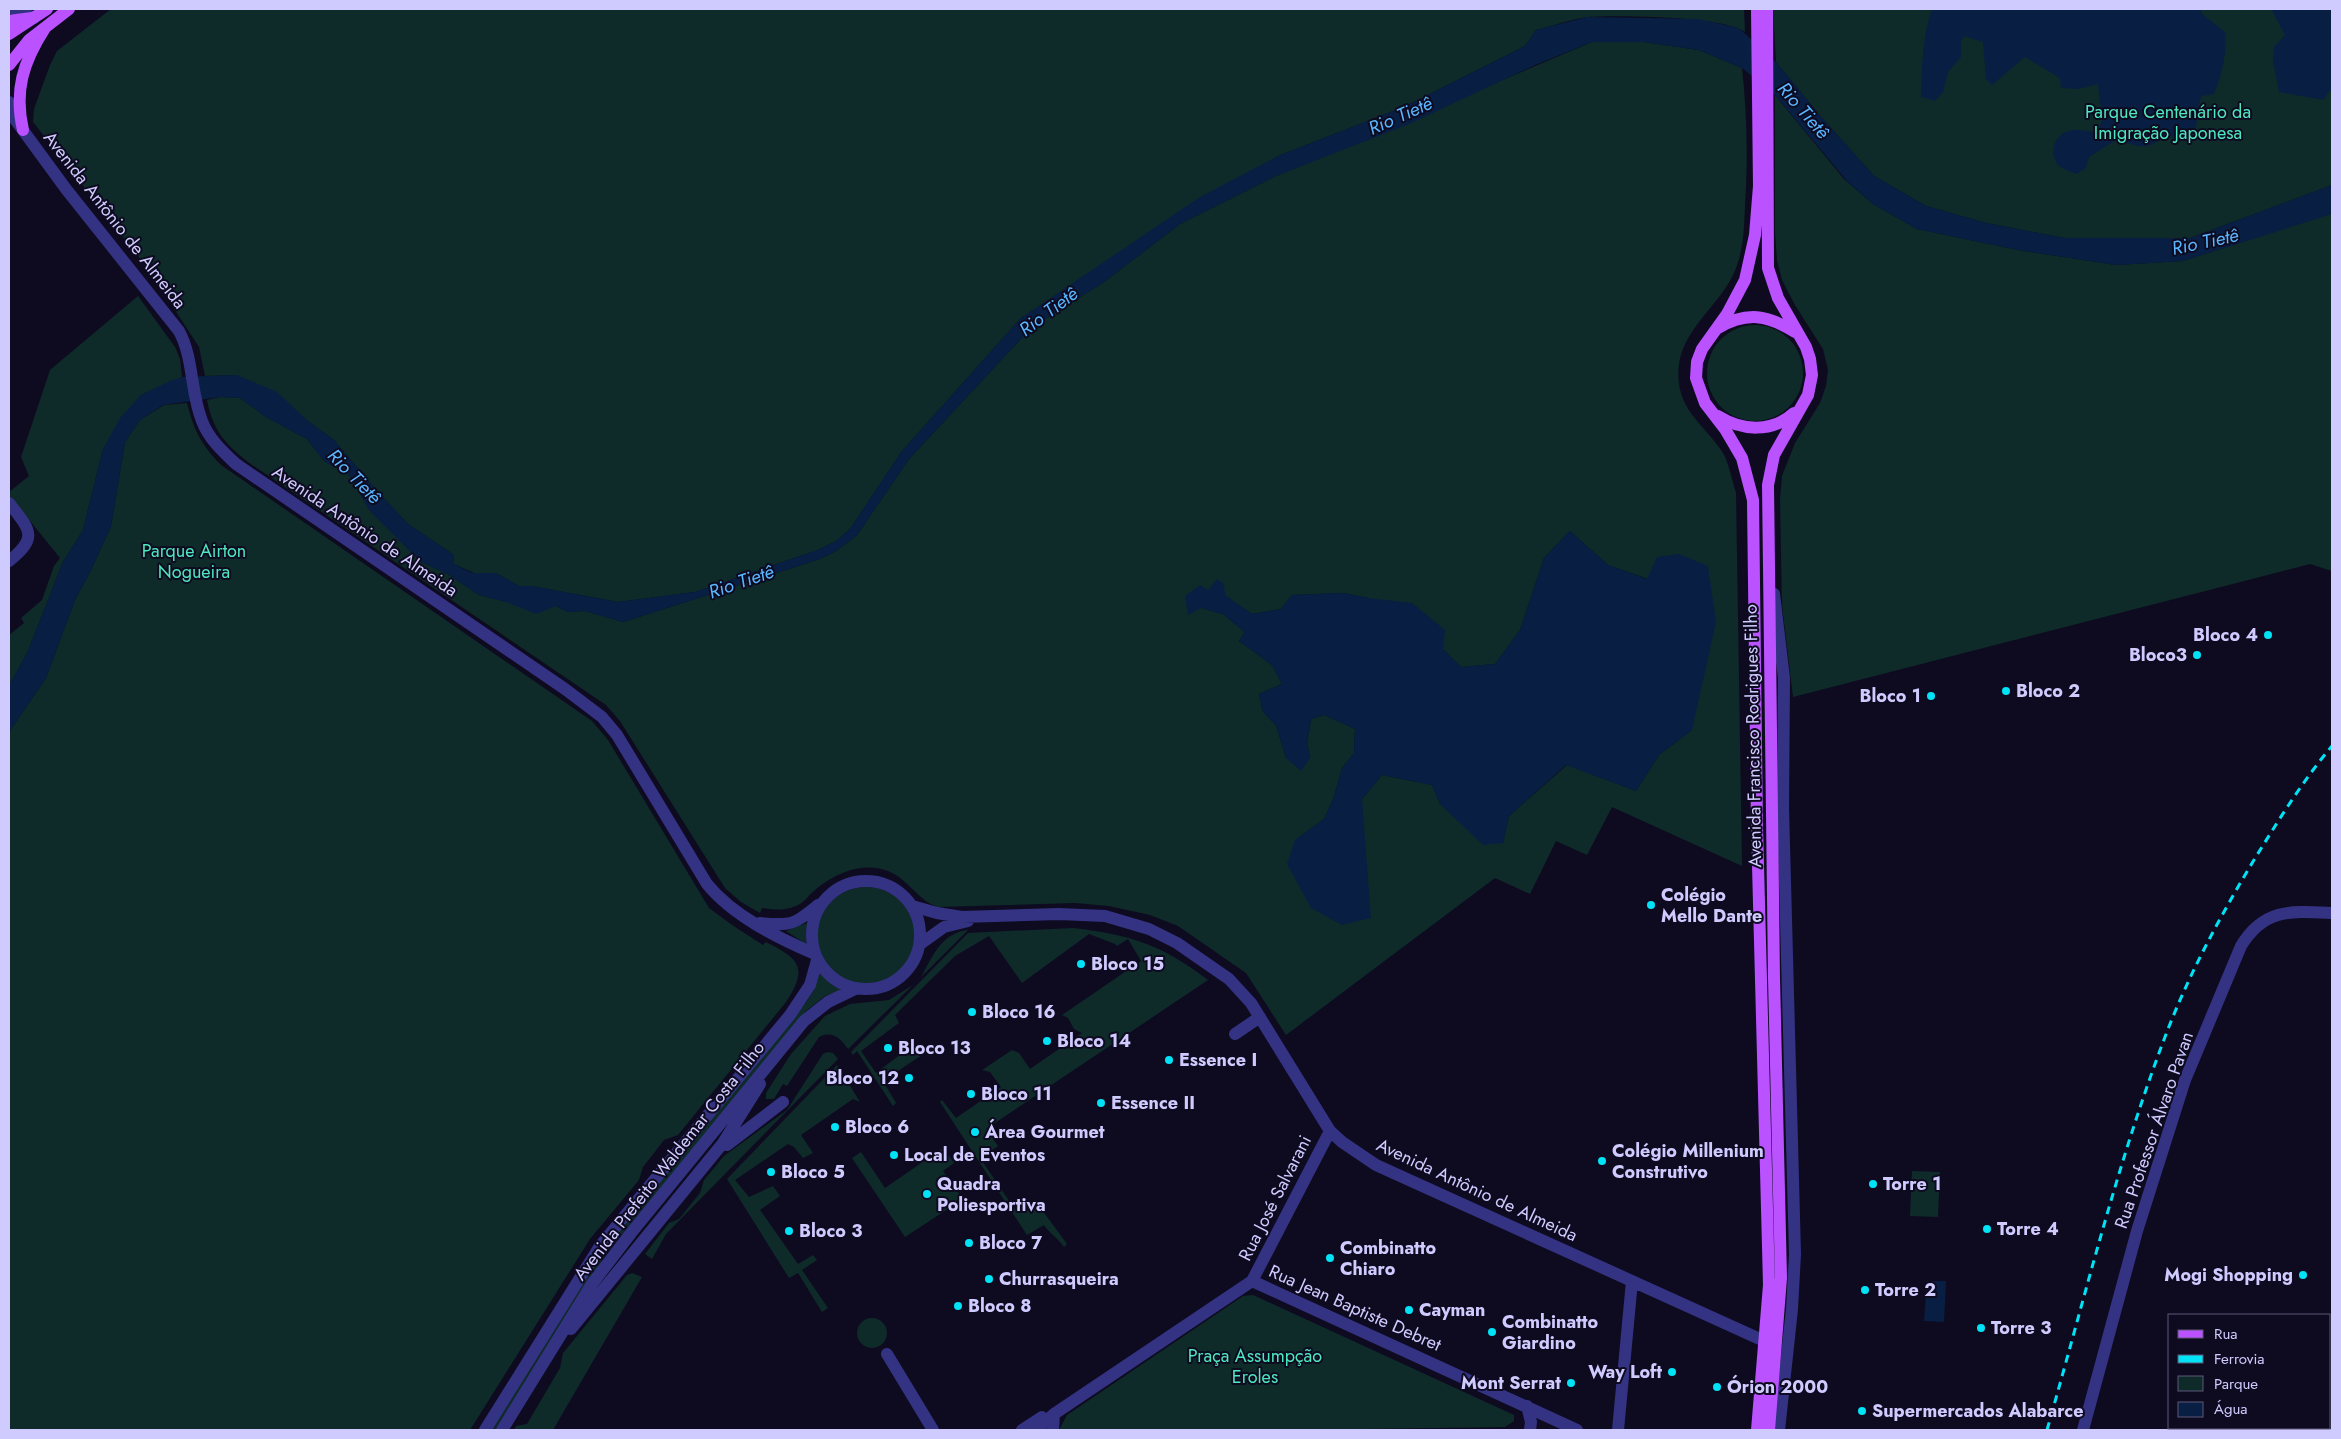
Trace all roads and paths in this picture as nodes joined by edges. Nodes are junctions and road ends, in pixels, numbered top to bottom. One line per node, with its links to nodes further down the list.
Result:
1 (13, 9): 5 (street)
2 (47, 9): 5 (main road)
3 (69, 9): 7 (main road)
4 (1762, 14): 11 (main road, Avenida Francisco Rodrigues Filho)
5 (34, 18): 6 (main road); 8 (main road)
6 (9, 22)
7 (45, 28): 9 (main road); 13 (main road)
8 (9, 34)
9 (9, 64)
10 (9, 102): 12 (street, Avenida Antônio de Almeida)
11 (1764, 111): 14 (main road, Avenida Francisco Rodrigues Filho); 15 (main road, Avenida Francisco Rodrigues Filho)
12 (11, 116): 13 (street, Avenida Antônio de Almeida)
13 (23, 130): 25 (street, Avenida Antônio de Almeida)
14 (1715, 329): 15 (main road); 17 (main road, Avenida Francisco Rodrigues Filho)
15 (1797, 333): 16 (main road, Avenida Francisco Rodrigues Filho)
16 (1800, 408): 17 (main road, Avenida Francisco Rodrigues Filho); 19 (main road, Avenida Francisco Rodrigues Filho)
17 (1714, 413): 37 (main road, Avenida Francisco Rodrigues Filho)
18 (9, 503): 20 (street)
19 (1768, 512): 38 (main road, Avenida Francisco Rodrigues Filho); 54 (street)
20 (9, 560)
21 (823, 901): 22 (street, Avenida Antônio de Almeida); 25 (street, Avenida Antônio de Almeida); 27 (street, Avenida Antônio de Almeida)
22 (912, 906): 24 (street, Avenida Antônio de Almeida); 26 (street)
23 (2330, 910): 55 (street, Rua Professor Álvaro Pavan)
24 (980, 918): 26 (street, Avenida Antônio de Almeida); 29 (street, Avenida Antônio de Almeida)
25 (757, 923): 27 (street, Avenida Antônio de Almeida)
26 (919, 945): 28 (street, Avenida Antônio de Almeida)
27 (816, 957): 28 (street, Avenida Antônio de Almeida); 43 (street)
28 (857, 988): 31 (street, Avenida Prefeito Waldemar Costa Filho)
29 (1260, 1017): 30 (street); 33 (street, Avenida Antônio de Almeida)
30 (1235, 1034)
31 (776, 1055): 32 (street); 40 (street, Avenida Prefeito Waldemar Costa Filho)
32 (757, 1090): 34 (street); 34 (street)
33 (1330, 1131): 35 (street, Rua José Salvarani); 36 (street, Avenida Antônio de Almeida)
34 (706, 1164): 40 (street)
35 (1252, 1281): 41 (street, Rua Jean Baptiste Debret); 42 (street, Rua Jean Baptiste Debret)
36 (1632, 1281): 37 (street, Avenida Antônio de Almeida); 51 (street)
37 (1764, 1341): 38 (street, Avenida Antônio de Almeida); 52 (main road, Avenida Francisco Rodrigues Filho)
38 (1777, 1346): 53 (main road, Avenida Francisco Rodrigues Filho)
39 (887, 1354): 45 (street)
40 (545, 1359): 44 (street, Avenida Prefeito Waldemar Costa Filho)
41 (1527, 1406): 49 (street); 50 (street, Rua Jean Baptiste Debret)
42 (1054, 1414): 46 (street, Rua Jean Baptiste Debret); 47 (street, Rua Jean Baptiste Debret); 48 (street)
43 (485, 1430)
44 (502, 1430)
45 (933, 1430)
46 (1022, 1430)
47 (1036, 1430)
48 (1053, 1430)
49 (1530, 1430)
50 (1577, 1430)
51 (1618, 1430)
52 (1756, 1430)
53 (1769, 1430)
54 (1779, 1430)
55 (2083, 1430)

